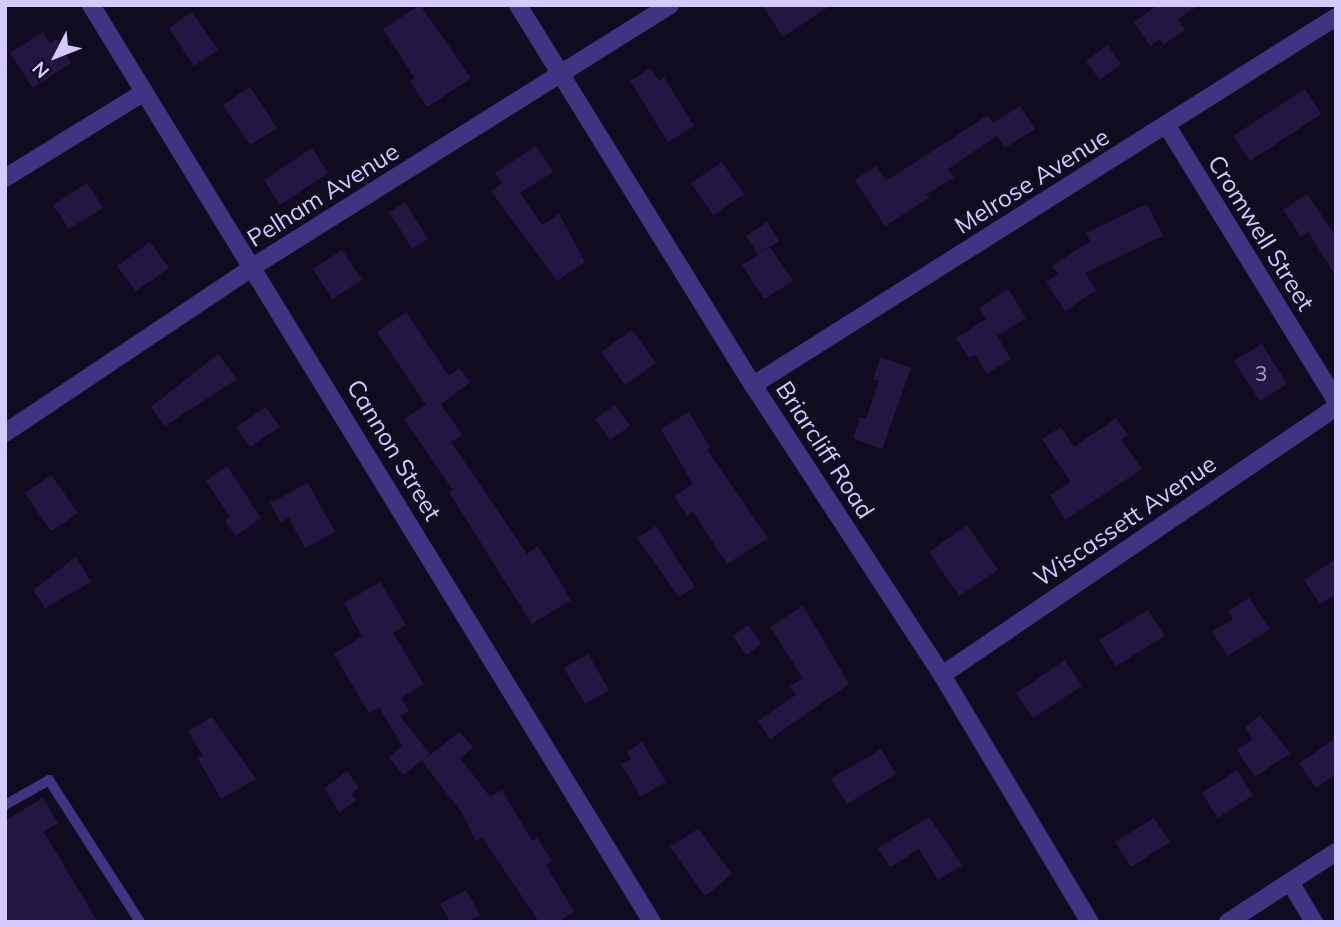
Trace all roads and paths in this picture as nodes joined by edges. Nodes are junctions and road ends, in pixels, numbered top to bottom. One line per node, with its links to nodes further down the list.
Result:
1 (91, 5): 6 (street, Cannon Street)
2 (518, 5): 5 (street, Briarcliff Road)
3 (670, 5): 5 (street, Pelham Avenue)
4 (1336, 17): 7 (street, Melrose Avenue)
5 (562, 75): 9 (street, Pelham Avenue); 10 (street, Briarcliff Road)
6 (144, 92): 8 (street); 9 (street, Cannon Street)
7 (1167, 126): 10 (street, Melrose Avenue); 11 (street, Cromwell Street)
8 (5, 178)
9 (254, 266): 12 (street, Pelham Avenue); 18 (street, Cannon Street)
10 (753, 385): 13 (street, Briarcliff Road)
11 (1336, 404): 13 (street, Wiscassett Avenue)
12 (5, 433)
13 (942, 675): 19 (street, Briarcliff Road)
14 (5, 805): 17 (lane)
15 (1336, 852): 16 (street)
16 (1290, 881): 20 (street); 21 (street)
17 (140, 922)
18 (652, 922)
19 (1090, 922)
20 (1228, 922)
21 (1314, 922)

